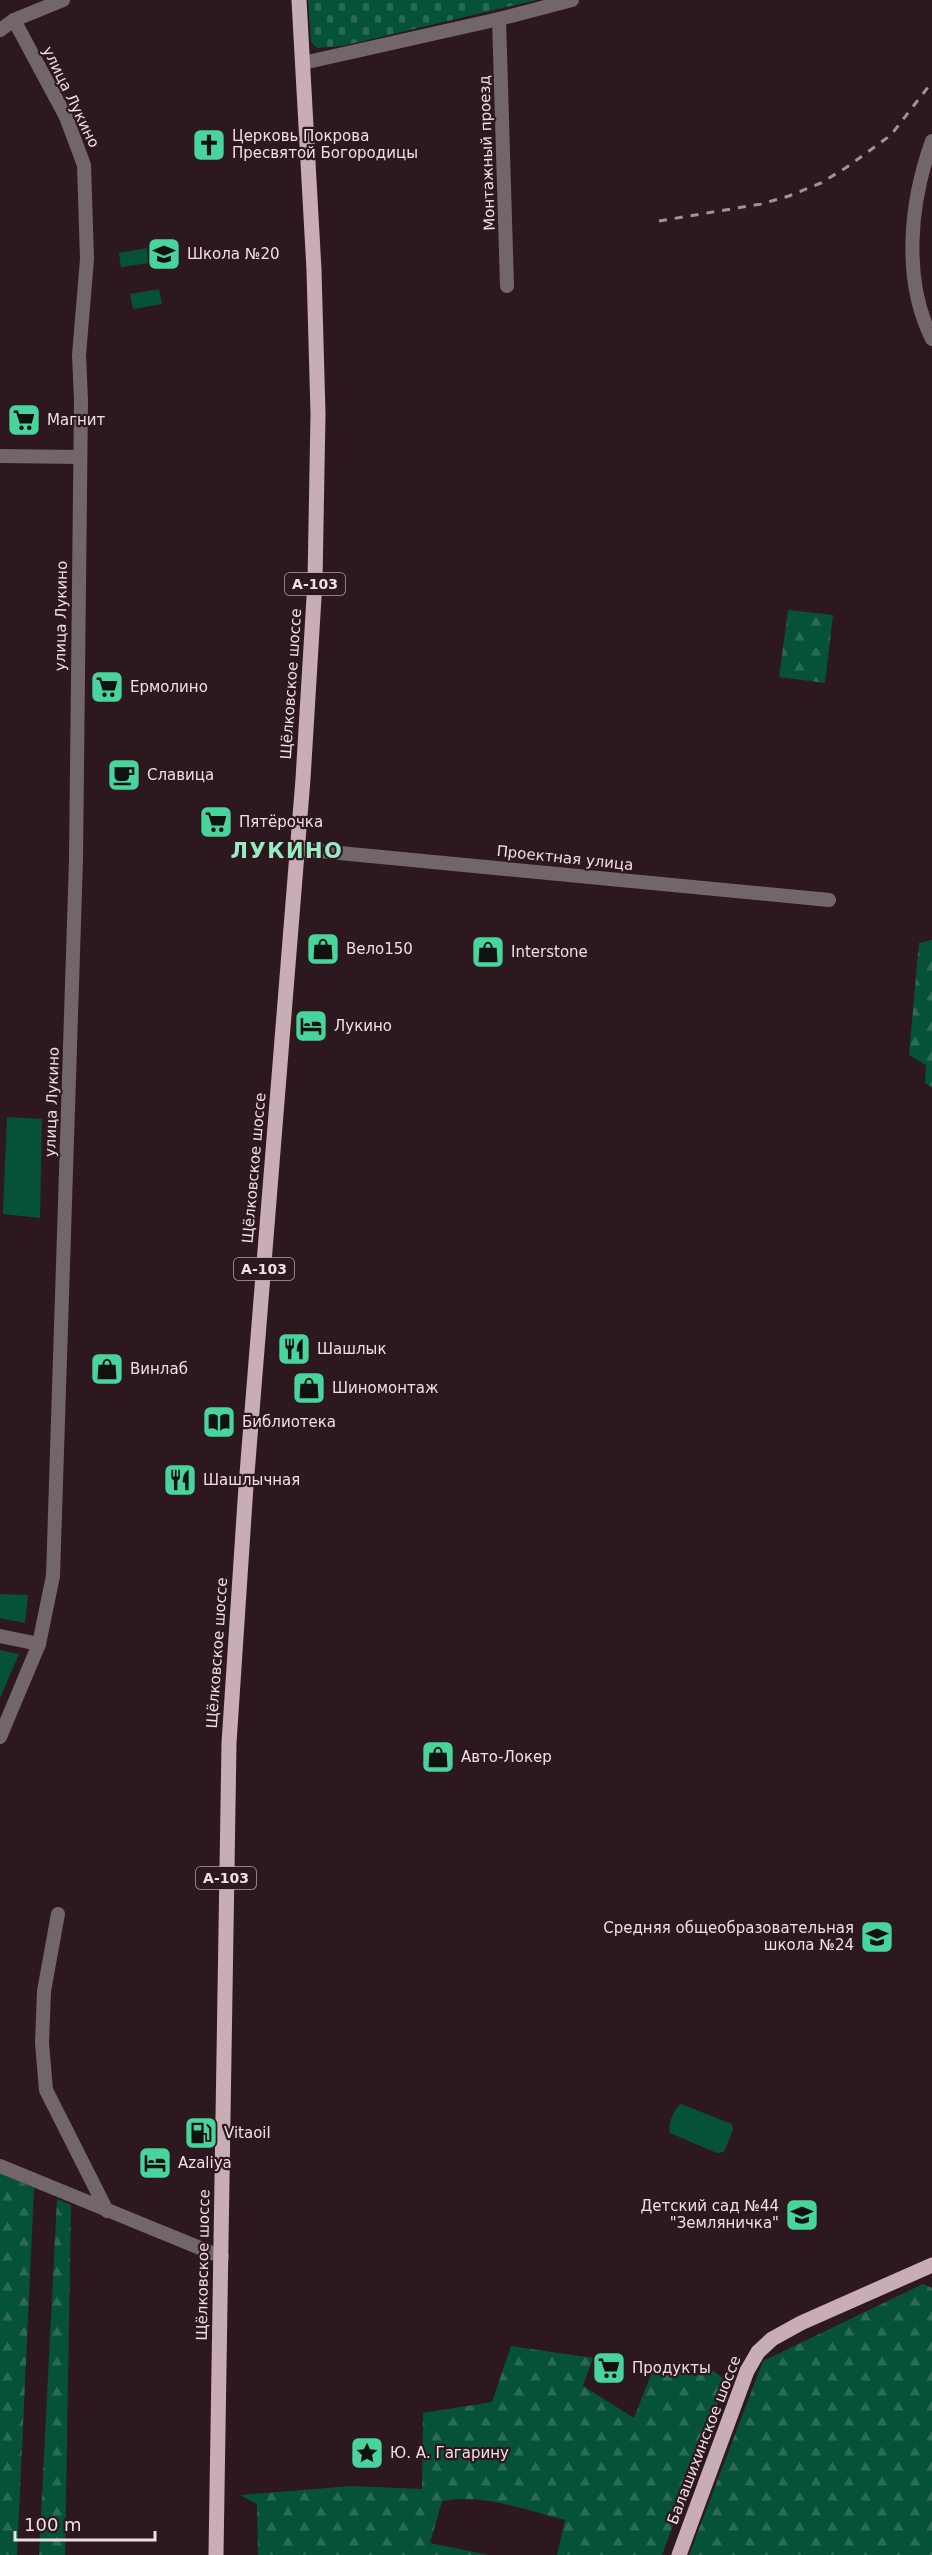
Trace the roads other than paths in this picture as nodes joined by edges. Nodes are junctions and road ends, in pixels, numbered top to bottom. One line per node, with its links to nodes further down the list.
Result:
1 (63, 0): 5 (street)
2 (299, 0): 7 (main road, Щёлковское шоссе / А-103)
3 (572, 0): 4 (street)
4 (499, 19): 7 (street); 9 (street, Монтажный проезд)
5 (14, 20): 6 (street); 12 (street, улица Лукино)
6 (0, 30)
7 (303, 63): 13 (main road, Щёлковское шоссе / А-103)
8 (932, 141): 10 (street)
9 (507, 286)
10 (932, 339)
11 (0, 456): 12 (street)
12 (79, 457): 16 (street, улица Лукино)
13 (298, 849): 14 (street, Проектная улица); 21 (main road, Щёлковское шоссе / А-103)
14 (829, 900)
15 (0, 1636): 16 (street)
16 (39, 1644): 17 (street, улица Лукино)
17 (0, 1737)
18 (58, 1914): 20 (street)
19 (0, 2166): 20 (street)
20 (107, 2211): 21 (street)
21 (222, 2257): 23 (main road, Щёлковское шоссе / А-103)
22 (932, 2265): 24 (main road, Балашихинское шоссе)
23 (216, 2555)
24 (679, 2555)

